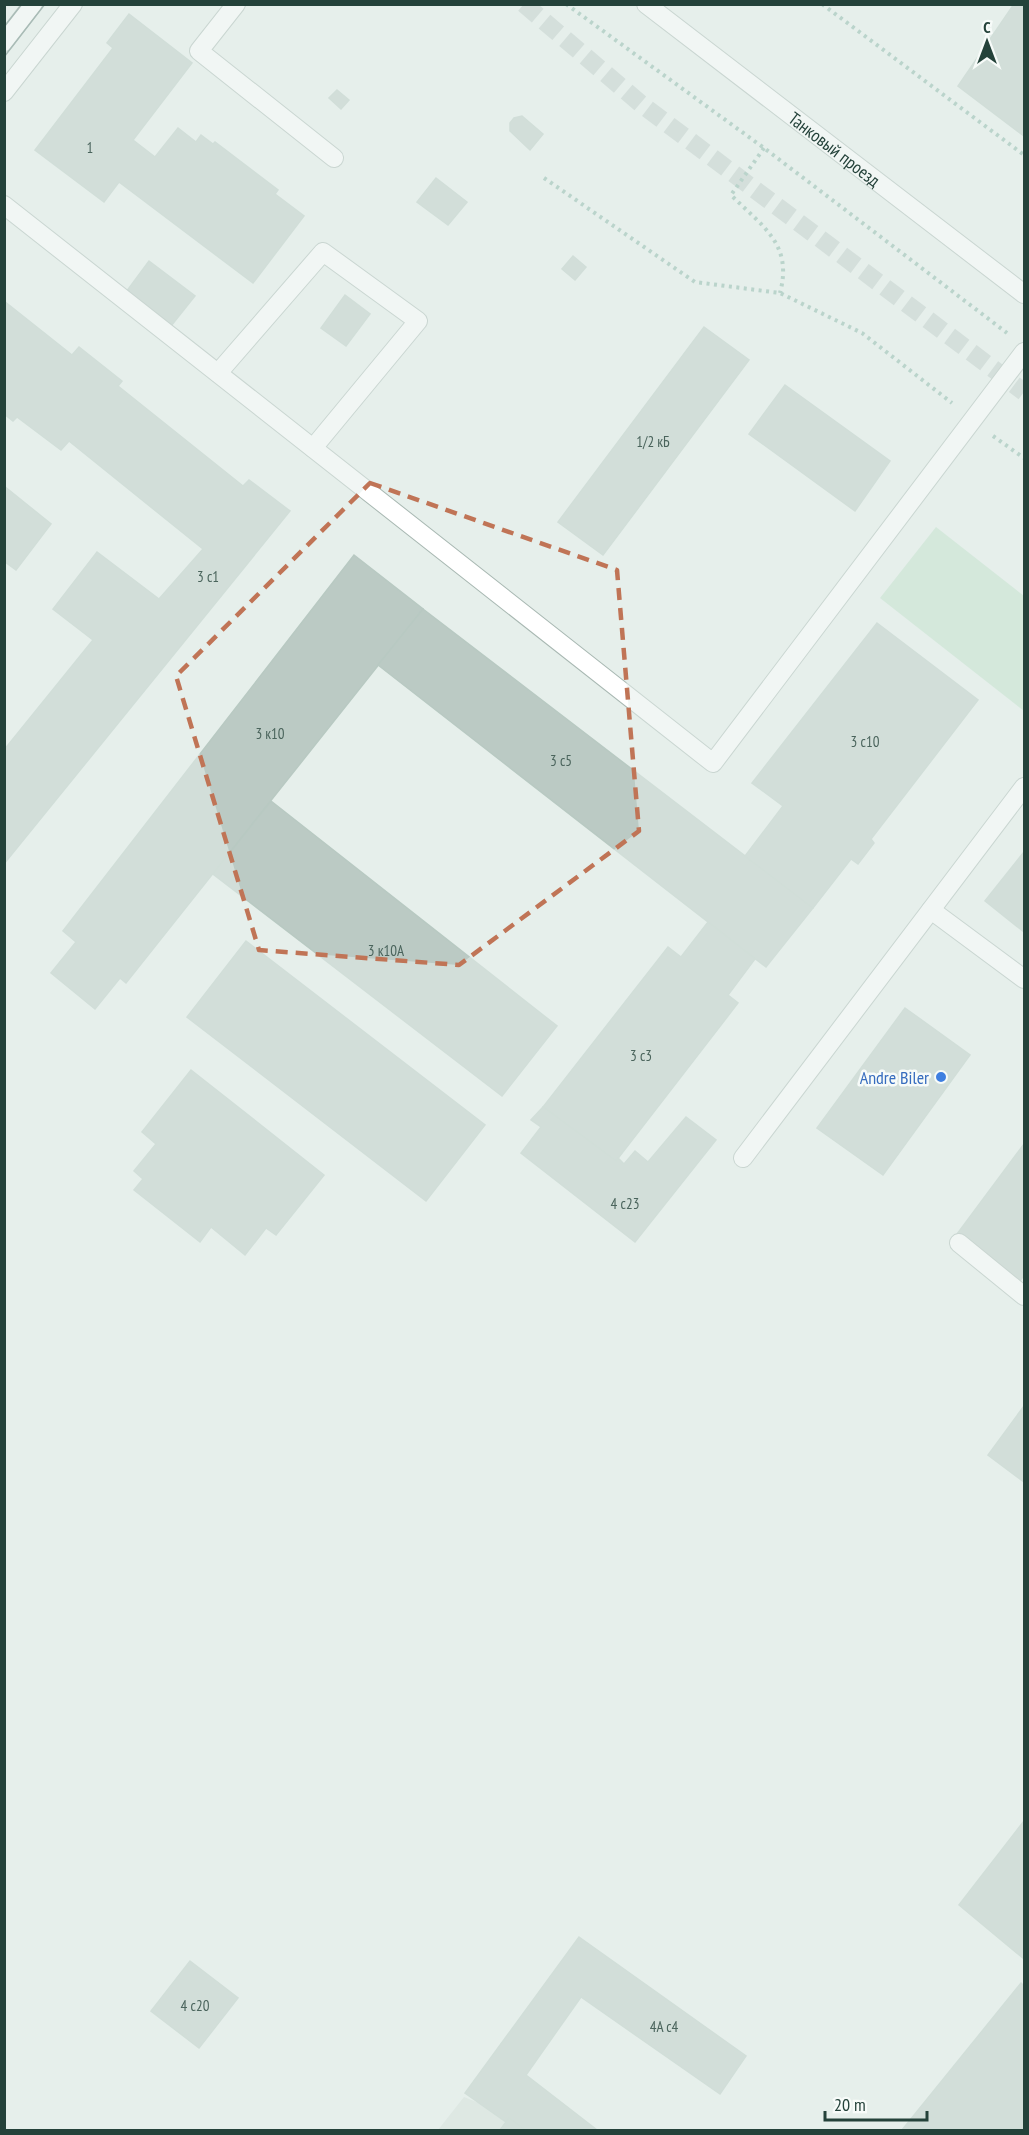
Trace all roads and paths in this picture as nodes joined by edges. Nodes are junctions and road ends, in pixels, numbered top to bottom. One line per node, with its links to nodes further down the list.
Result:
1 (33, 4): 7 (street)
2 (74, 4): 8 (street)
3 (236, 4): 11 (street)
4 (566, 4): 9 (path)
5 (646, 4): 15 (street, Танковый проезд)
6 (822, 4): 10 (path)
7 (4, 42)
8 (4, 92)
9 (764, 148): 14 (path); 16 (path)
10 (1024, 155)
11 (334, 158)
12 (544, 178): 14 (path)
13 (4, 205): 17 (street)
14 (780, 293): 18 (path)
15 (1024, 294)
16 (1020, 345): 18 (street)
17 (218, 373): 19 (street); 19 (street)
18 (973, 419): 19 (street); 20 (path)
19 (313, 448)
20 (1024, 458)
21 (1024, 787): 22 (street)
22 (931, 910): 23 (street); 24 (street)
23 (1024, 979)
24 (743, 1158)
25 (959, 1243): 26 (street)
26 (1024, 1296)

